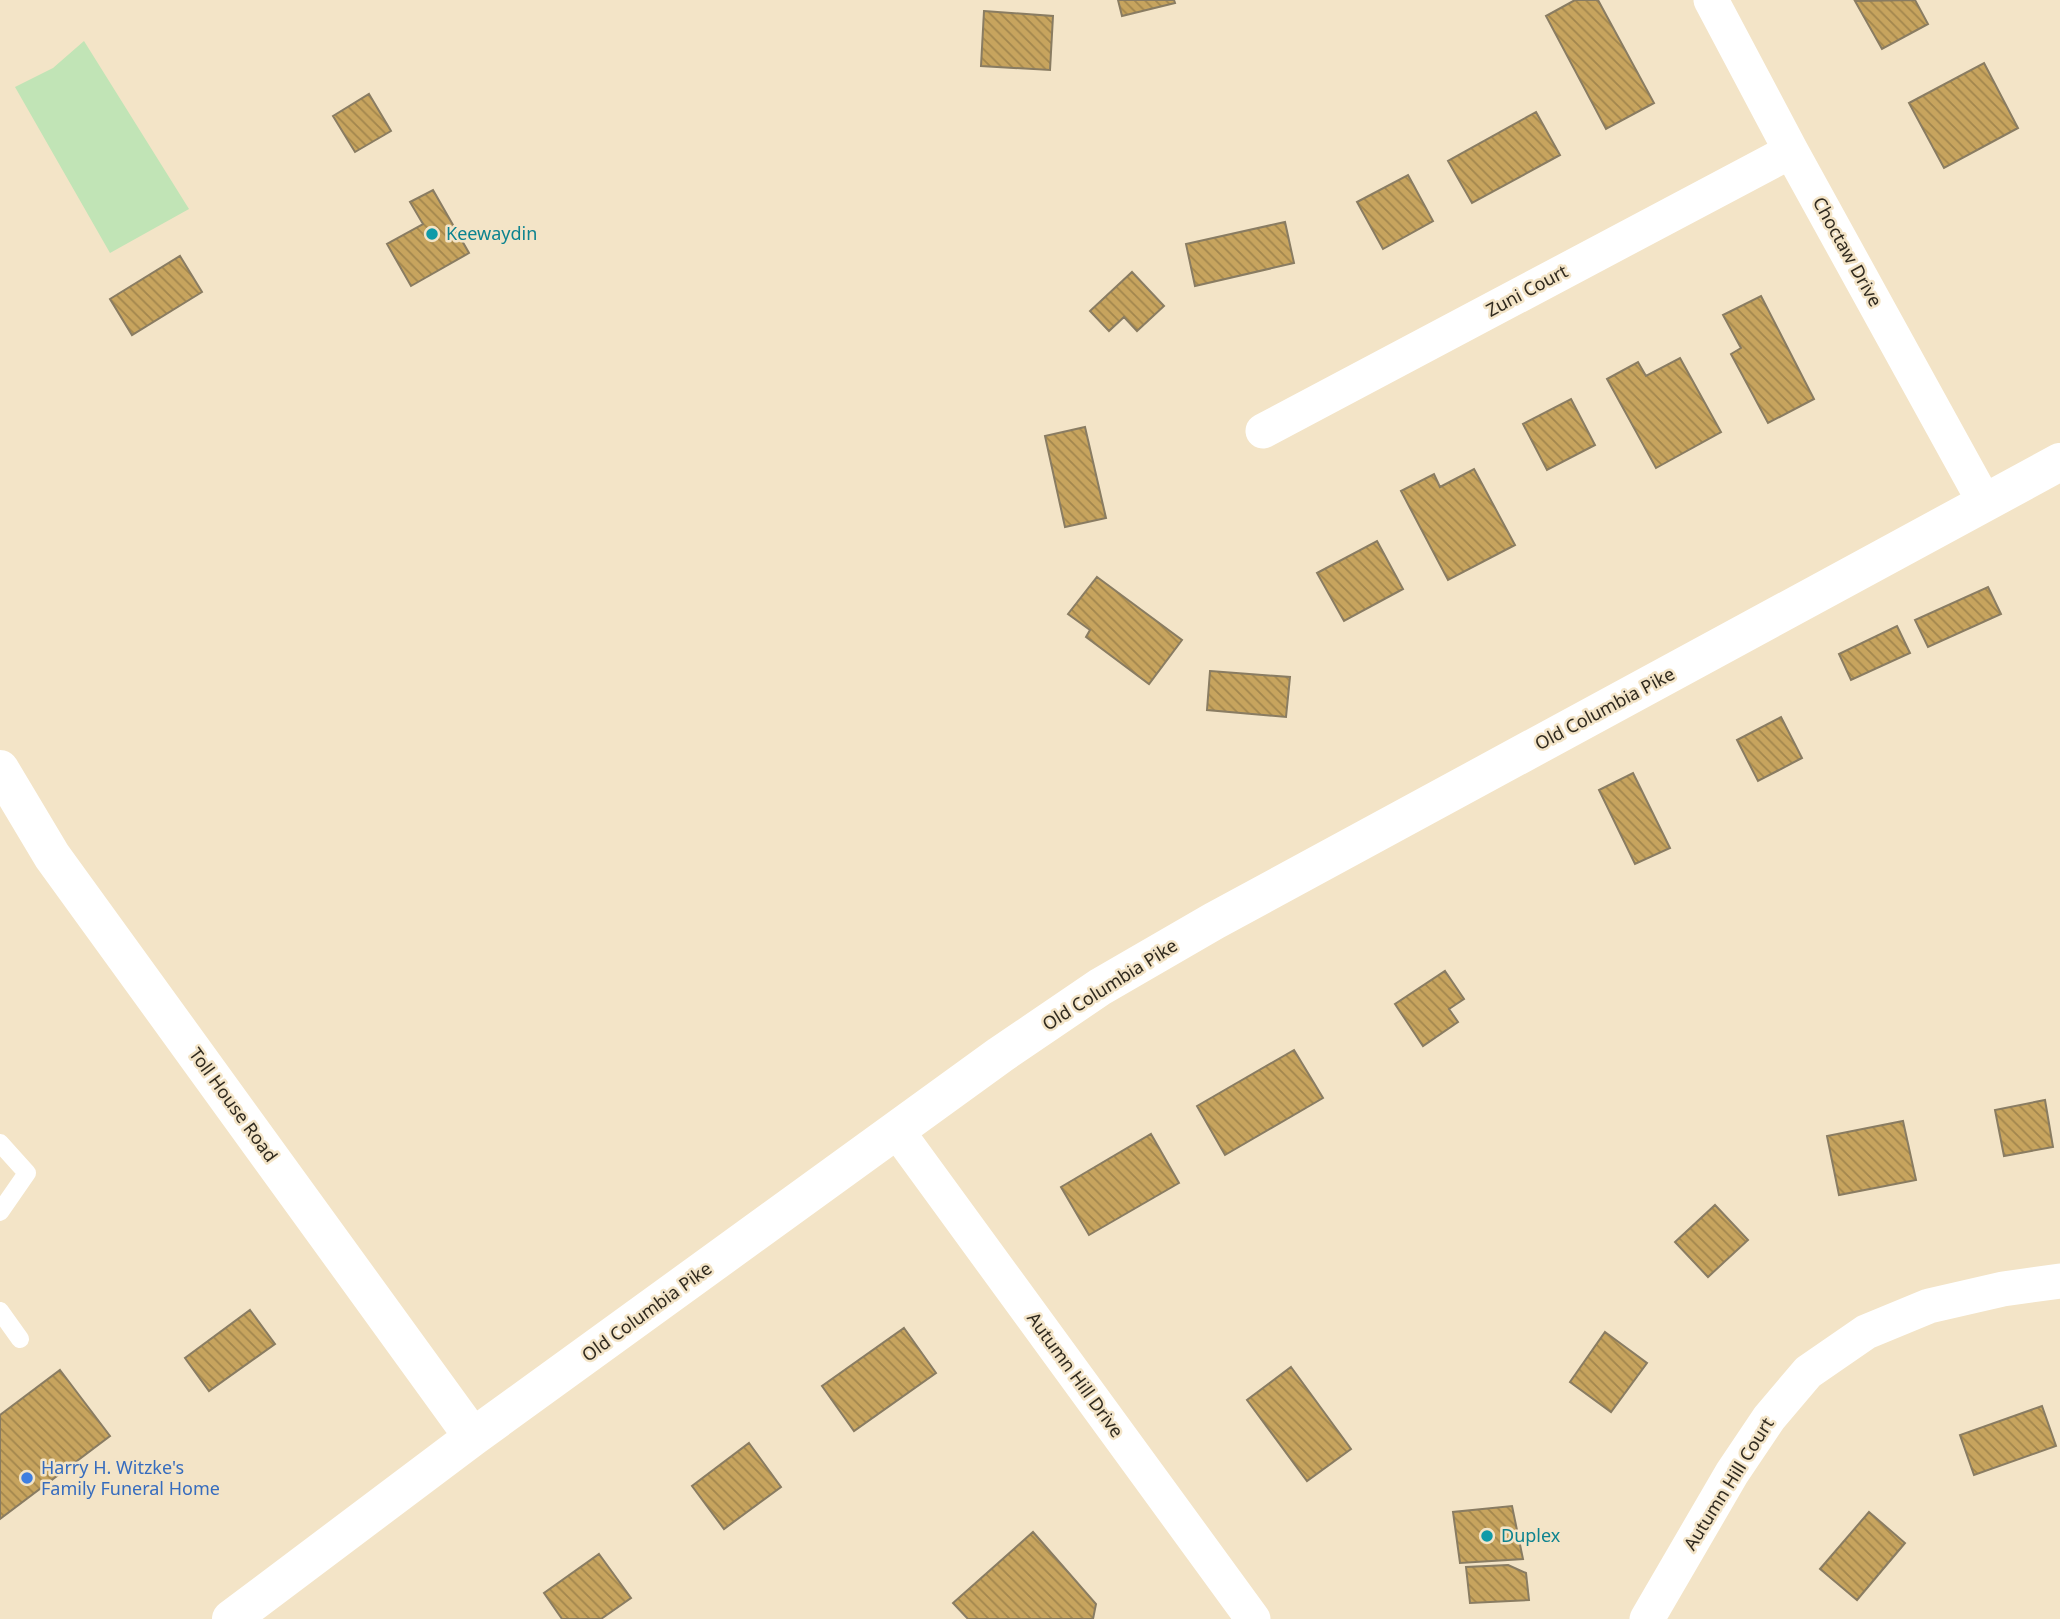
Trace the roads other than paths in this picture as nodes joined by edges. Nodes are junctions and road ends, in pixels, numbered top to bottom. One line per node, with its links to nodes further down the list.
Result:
1 (1711, 0): 2 (street, Choctaw Drive)
2 (1791, 151): 3 (street, Zuni Court); 5 (street, Choctaw Drive)
3 (1263, 432)
4 (2060, 462): 5 (street, Old Columbia Pike)
5 (1985, 503): 7 (street, Old Columbia Pike)
6 (0, 768): 13 (street, Toll House Road)
7 (897, 1131): 13 (street, Old Columbia Pike); 15 (street, Autumn Hill Drive)
8 (0, 1143): 9 (lane)
9 (0, 1212)
10 (2060, 1281): 16 (street, Autumn Hill Court)
11 (0, 1311): 12 (lane)
12 (20, 1339)
13 (473, 1437): 14 (street, Old Columbia Pike)
14 (231, 1619)
15 (1253, 1619)
16 (1647, 1619)

